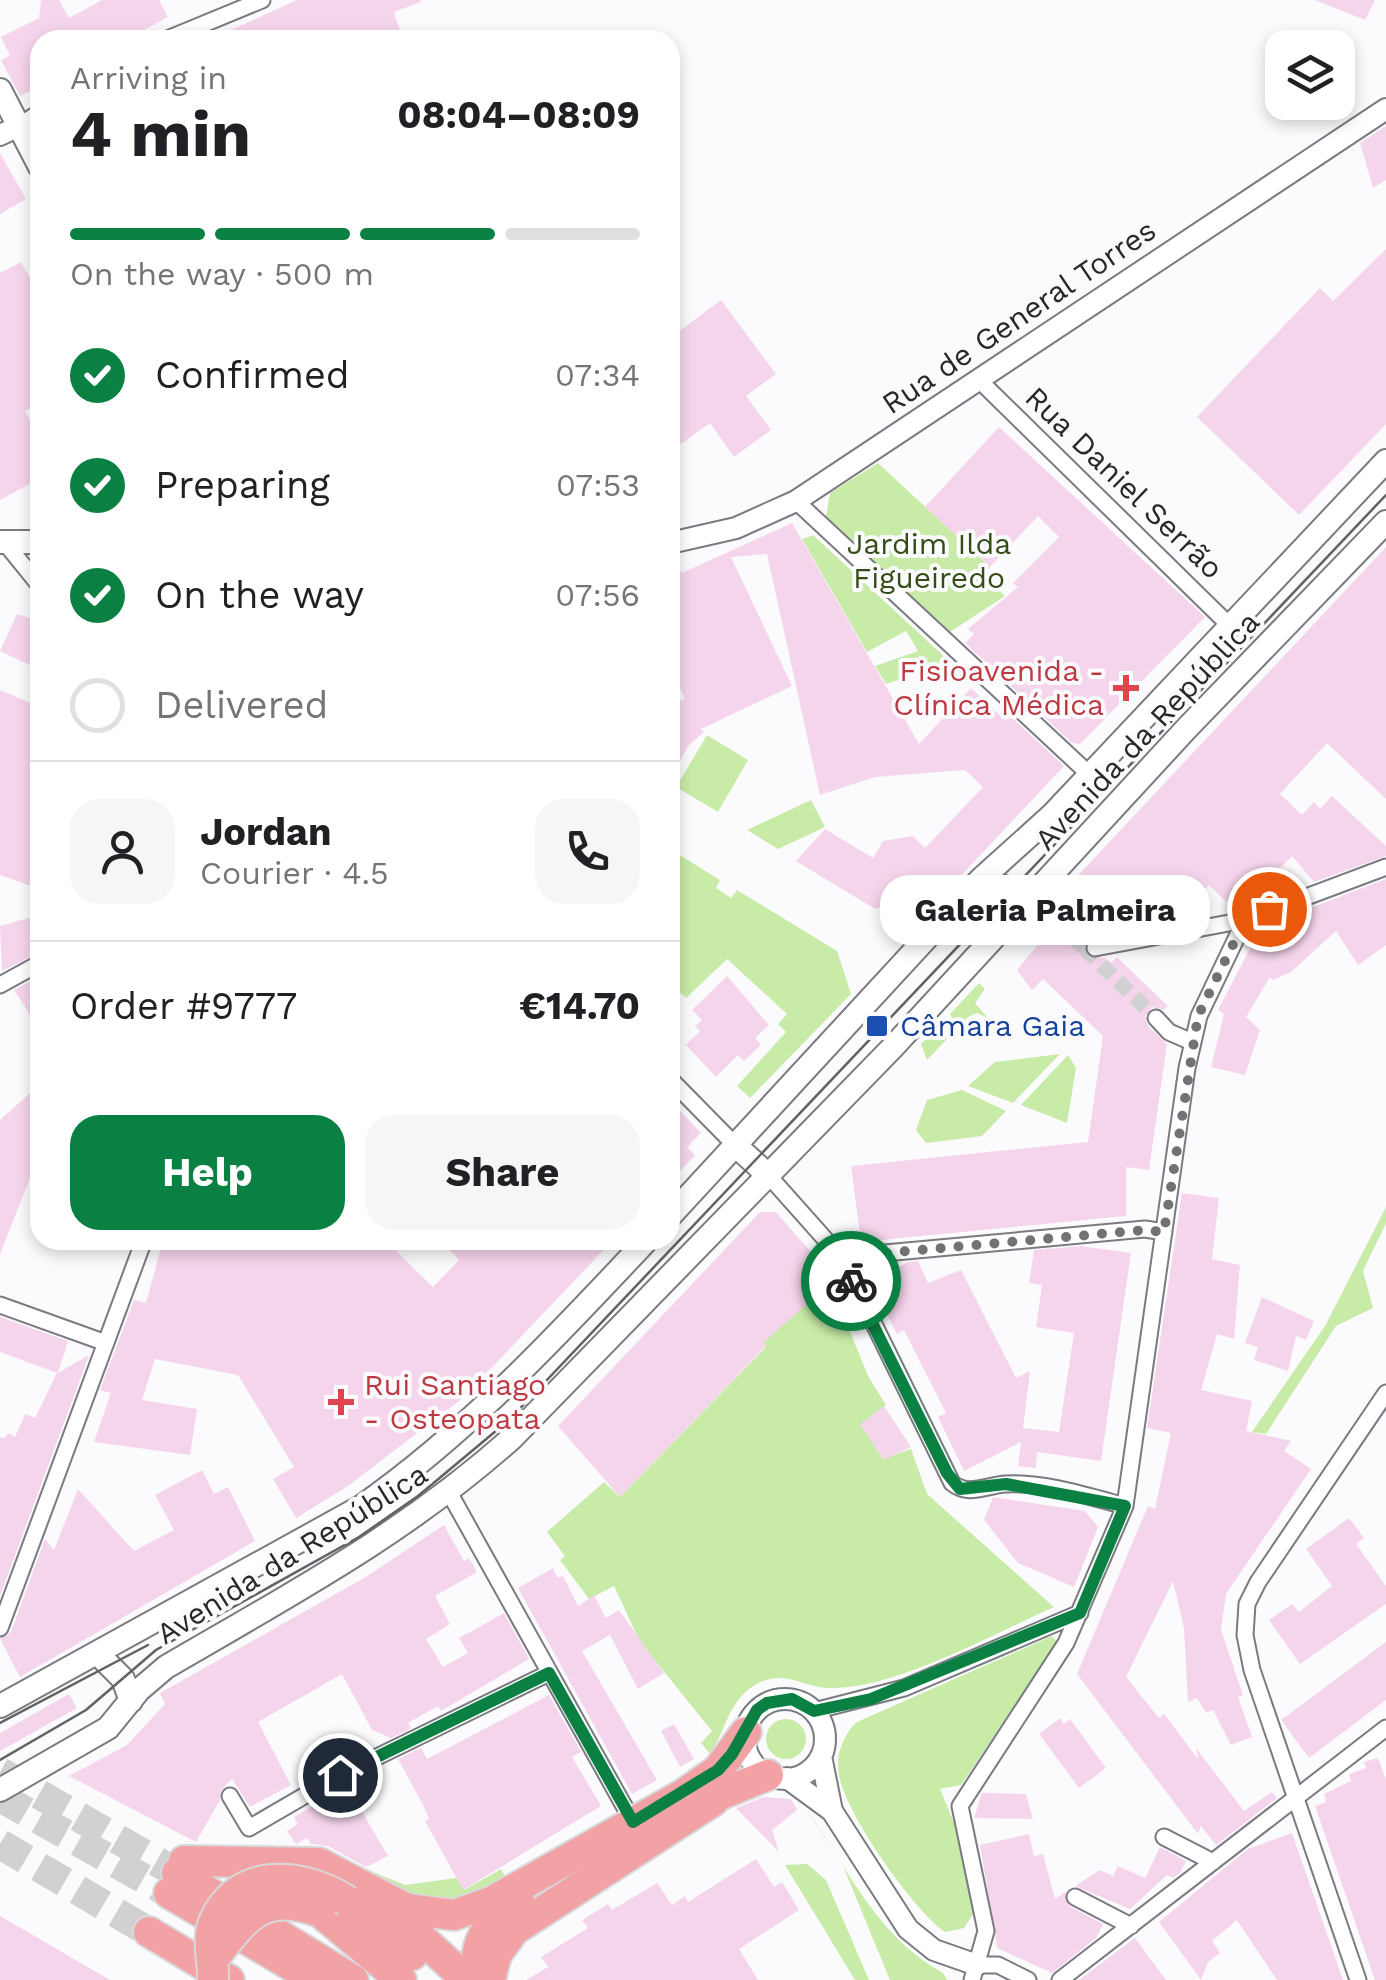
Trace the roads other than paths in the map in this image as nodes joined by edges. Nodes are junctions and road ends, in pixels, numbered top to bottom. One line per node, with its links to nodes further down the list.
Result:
1 (262, 0): 2 (street)
2 (189, 30)
3 (0, 90): 5 (main road)
4 (1386, 109): 7 (street, Rua de General Torres)
5 (10, 130): 6 (main road)
6 (30, 154)
7 (979, 380): 9 (street, Rua de General Torres); 15 (street, Rua Daniel Serrão)
8 (1386, 461): 15 (main road, Avenida da República)
9 (796, 501): 13 (street, Rua de General Torres); 16 (street)
10 (1386, 522): 19 (main road, Avenida da República)
11 (1, 540): 12 (main road); 14 (street)
12 (30, 541)
13 (680, 541)
14 (30, 574)
15 (1230, 626): 16 (main road, Avenida da República)
16 (1089, 774): 18 (main road, Avenida da República)
17 (1386, 867): 20 (street)
18 (980, 880): 19 (main road); 28 (main road, Avenida da República)
19 (1028, 904): 21 (street); 29 (main road, Avenida da República)
20 (1245, 920): 22 (street); 26 (street)
21 (1057, 922)
22 (1095, 948)
23 (30, 968): 24 (street)
24 (0, 985)
25 (1156, 1018): 26 (street)
26 (1192, 1042): 31 (street)
27 (680, 1088): 28 (street)
28 (734, 1144): 29 (main road); 30 (main road, Avenida da República)
29 (768, 1175): 34 (street); 38 (main road, Avenida da República)
30 (680, 1205)
31 (1164, 1232): 34 (street); 39 (street)
32 (140, 1250): 36 (street)
33 (638, 1250): 42 (main road, Avenida da República)
34 (841, 1257): 39 (street)
35 (0, 1305): 36 (street)
36 (106, 1344): 41 (street)
37 (1386, 1393): 55 (street)
38 (450, 1494): 43 (street); 44 (main road, Avenida da República)
39 (1125, 1506): 40 (street)
40 (1080, 1613): 46 (street); 65 (street)
41 (0, 1628)
42 (98, 1654): 44 (main road); 45 (main road, Avenida da República)
43 (549, 1673): 54 (street); 57 (street)
44 (131, 1701): 53 (main road, Avenida da República)
45 (0, 1706)
46 (814, 1711): 48 (street); 50 (street)
47 (1383, 1730): 49 (street); 55 (street)
48 (746, 1732): 51 (street); 57 (highway)
49 (1386, 1751)
50 (822, 1756): 51 (street); 56 (street)
51 (777, 1776): 52 (highway); 56 (street)
52 (736, 1785): 72 (highway); 73 (highway)
53 (0, 1790)
54 (230, 1796)
55 (1296, 1798): 59 (street); 76 (street)
56 (832, 1811): 65 (street)
57 (633, 1822): 62 (highway)
58 (1164, 1837): 59 (street)
59 (1213, 1862): 63 (street)
60 (168, 1894): 62 (highway); 64 (highway); 66 (highway); 67 (highway); 68 (highway)
61 (1075, 1897): 63 (street)
62 (344, 1900): 64 (highway, bridge); 69 (highway); 70 (highway); 71 (highway)
63 (1132, 1926): 75 (street)
64 (219, 1972)
65 (974, 1973): 74 (street)
66 (275, 1980)
67 (316, 1980)
68 (353, 1980)
69 (401, 1980)
70 (441, 1980)
71 (467, 1980)
72 (478, 1980)
73 (490, 1980)
74 (1028, 1980)
75 (1060, 1980)
76 (1358, 1980)

